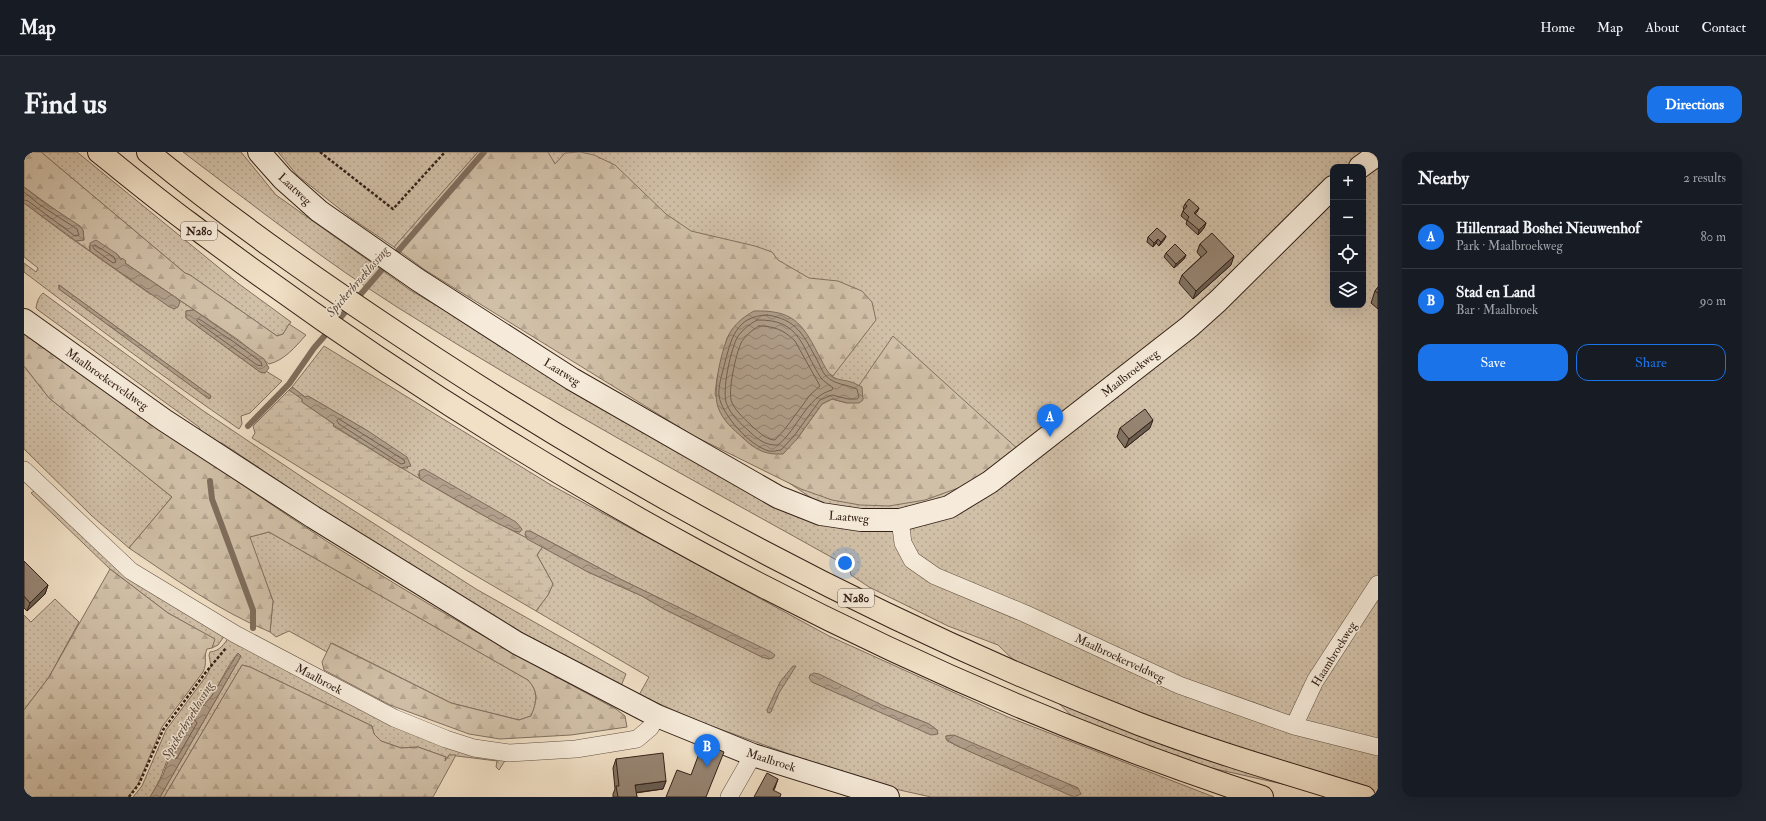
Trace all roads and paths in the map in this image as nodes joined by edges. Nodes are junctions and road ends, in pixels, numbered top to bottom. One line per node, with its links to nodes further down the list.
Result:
1 (99, 152): 22 (highway, N280)
2 (148, 152): 23 (highway, N280)
3 (259, 152): 12 (street, Laatweg)
4 (320, 152): 5 (path)
5 (445, 152)
6 (1378, 154): 7 (street)
7 (1364, 164)
8 (1330, 190): 12 (street, Maalbroekweg)
9 (24, 320): 10 (street, Maalbroekerveldweg)
10 (191, 436): 15 (street, Maalbroek)
11 (24, 470): 14 (street, Maalbroek)
12 (900, 520): 16 (street, Maalbroekerveldweg)
13 (1378, 584): 16 (street, Haambroekweg)
14 (235, 634): 15 (street, Maalbroek); 19 (path)
15 (657, 716): 18 (street, Maalbroek)
16 (1294, 726): 17 (street, Maalbroekerveldweg)
17 (1378, 747)
18 (753, 755): 20 (street); 21 (street, Maalbroek)
19 (129, 797)
20 (729, 797)
21 (888, 797)
22 (1262, 797)
23 (1364, 797)

